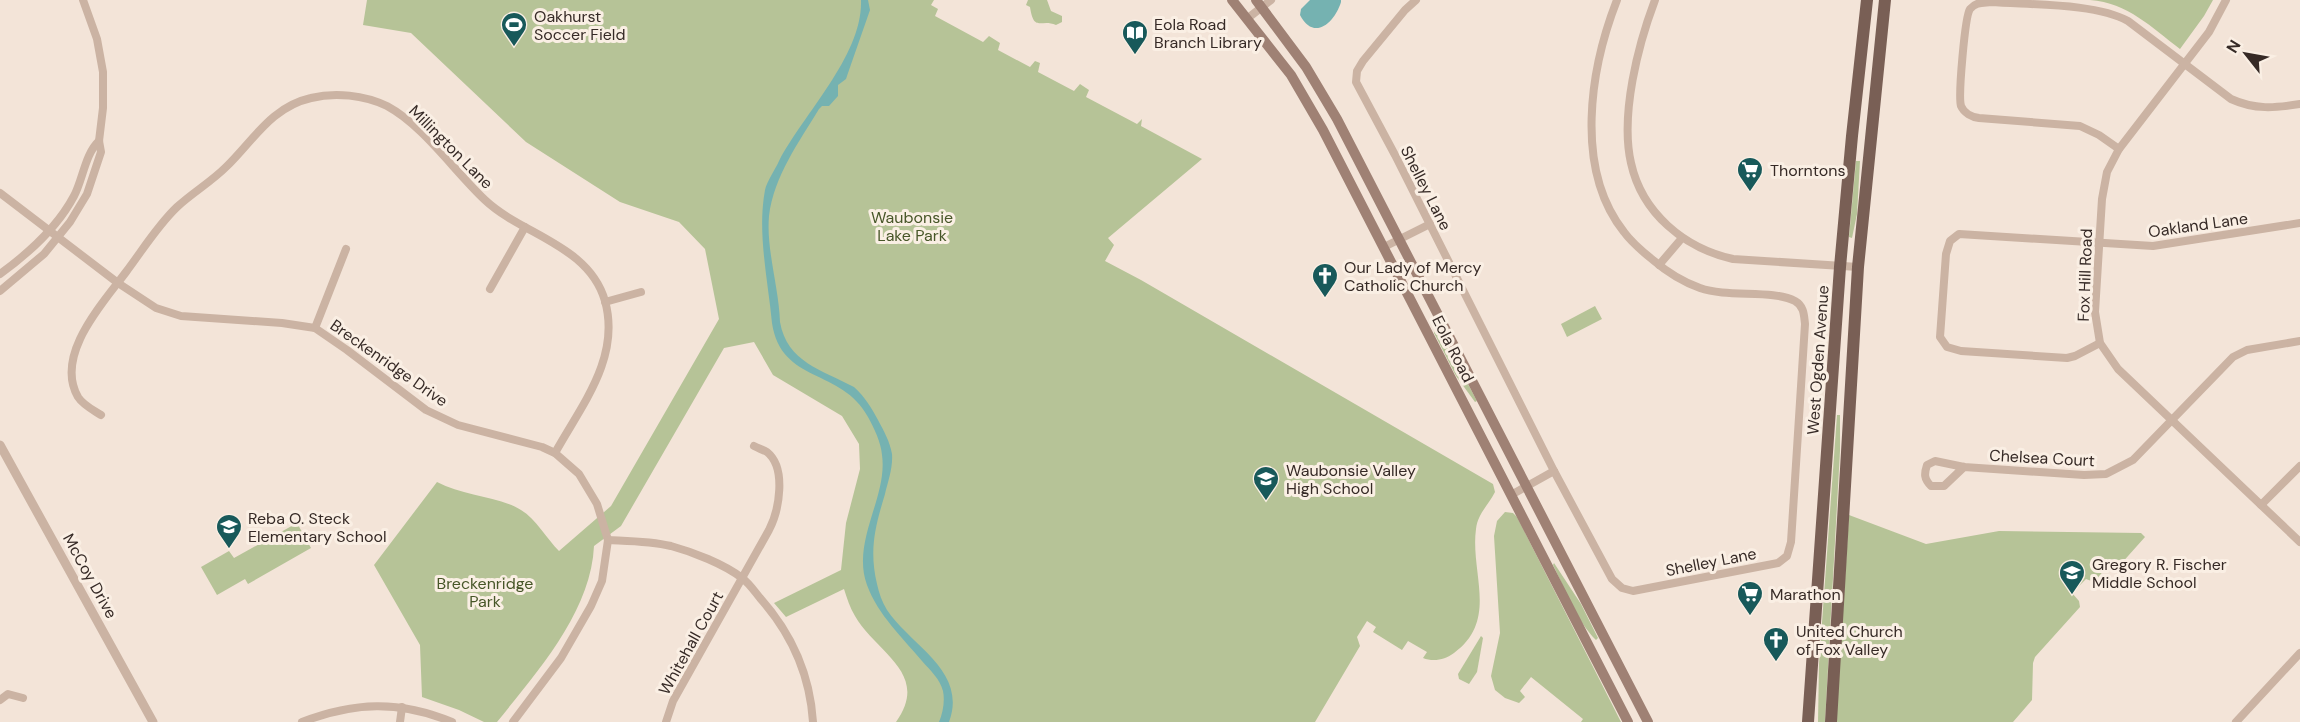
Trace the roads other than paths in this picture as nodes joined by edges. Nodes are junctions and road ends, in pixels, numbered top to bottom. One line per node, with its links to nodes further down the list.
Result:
1 (82, 0): 15 (street)
2 (1232, 0): 10 (main road, Eola Road)
3 (1416, 0): 19 (street, Shelley Lane)
4 (1617, 0): 28 (street, Shelley Lane)
5 (1655, 0): 23 (street)
6 (1867, 0): 11 (main road, West Ogden Avenue)
7 (1885, 0): 12 (main road, West Ogden Avenue)
8 (2226, 0): 13 (street, Fox Hill Road)
9 (1263, 2): 10 (street); 24 (main road, Eola Road)
10 (1248, 18): 26 (main road, Eola Road)
11 (1864, 21): 12 (main road); 29 (main road, West Ogden Avenue)
12 (1882, 30): 30 (main road, West Ogden Avenue)
13 (2185, 64): 14 (street); 16 (street, Fox Hill Road); 16 (street)
14 (2300, 104)
15 (99, 141): 21 (street); 22 (street)
16 (2119, 149): 25 (street, Fox Hill Road)
17 (0, 193): 21 (street, Breckenridge Drive)
18 (2300, 223): 25 (street, Oakland Lane)
19 (1430, 224): 24 (street); 47 (street, Shelley Lane)
20 (525, 227): 32 (street, Millington Lane); 33 (street); 36 (street, Millington Lane)
21 (49, 231): 22 (street, Breckenridge Drive); 31 (street)
22 (58, 237): 32 (street, Breckenridge Drive); 34 (street)
23 (1682, 238): 28 (street); 29 (street)
24 (1399, 239): 26 (street); 48 (main road, Eola Road)
25 (2099, 244): 39 (street, Fox Hill Road); 39 (street, Oakland Lane)
26 (1384, 247): 49 (main road, Eola Road)
27 (346, 249): 37 (street)
28 (1659, 265): 47 (street, Shelley Lane)
29 (1840, 267): 30 (street); 67 (main road, West Ogden Avenue)
30 (1857, 267): 68 (main road, West Ogden Avenue)
31 (0, 274)
32 (118, 283): 37 (street, Breckenridge Drive); 40 (street, Millington Lane)
33 (490, 289)
34 (0, 291)
35 (641, 292): 36 (street)
36 (605, 302): 44 (street, Millington Lane)
37 (315, 328): 44 (street, Breckenridge Drive)
38 (2300, 341): 41 (street, Chelsea Court)
39 (2100, 344): 41 (street, Fox Hill Road)
40 (101, 415)
41 (2171, 420): 46 (street, Chelsea Court); 50 (street, Fox Hill Road)
42 (0, 445): 58 (street, McCoy Drive)
43 (754, 446): 53 (street, Whitehall Court)
44 (555, 453): 51 (street, Breckenridge Drive)
45 (2300, 466): 50 (street)
46 (1964, 467): 46 (street, Chelsea Court)
47 (1554, 471): 48 (street)
48 (1526, 487): 49 (street); 66 (main road, Eola Road)
49 (1511, 495): 65 (main road, Eola Road)
50 (2261, 505): 52 (street, Fox Hill Road)
51 (608, 540): 53 (street); 62 (street, Breckenridge Drive)
52 (2300, 542)
53 (742, 578): 63 (street, Whitehall Court); 64 (street)
54 (2300, 653): 69 (street)
55 (23, 698): 56 (street)
56 (0, 700)
57 (402, 707): 59 (street); 60 (street); 61 (street)
58 (153, 722)
59 (302, 722)
60 (400, 722)
61 (452, 722)
62 (513, 722)
63 (666, 722)
64 (813, 722)
65 (1628, 722)
66 (1648, 722)
67 (1808, 722)
68 (1831, 722)
69 (2237, 722)

